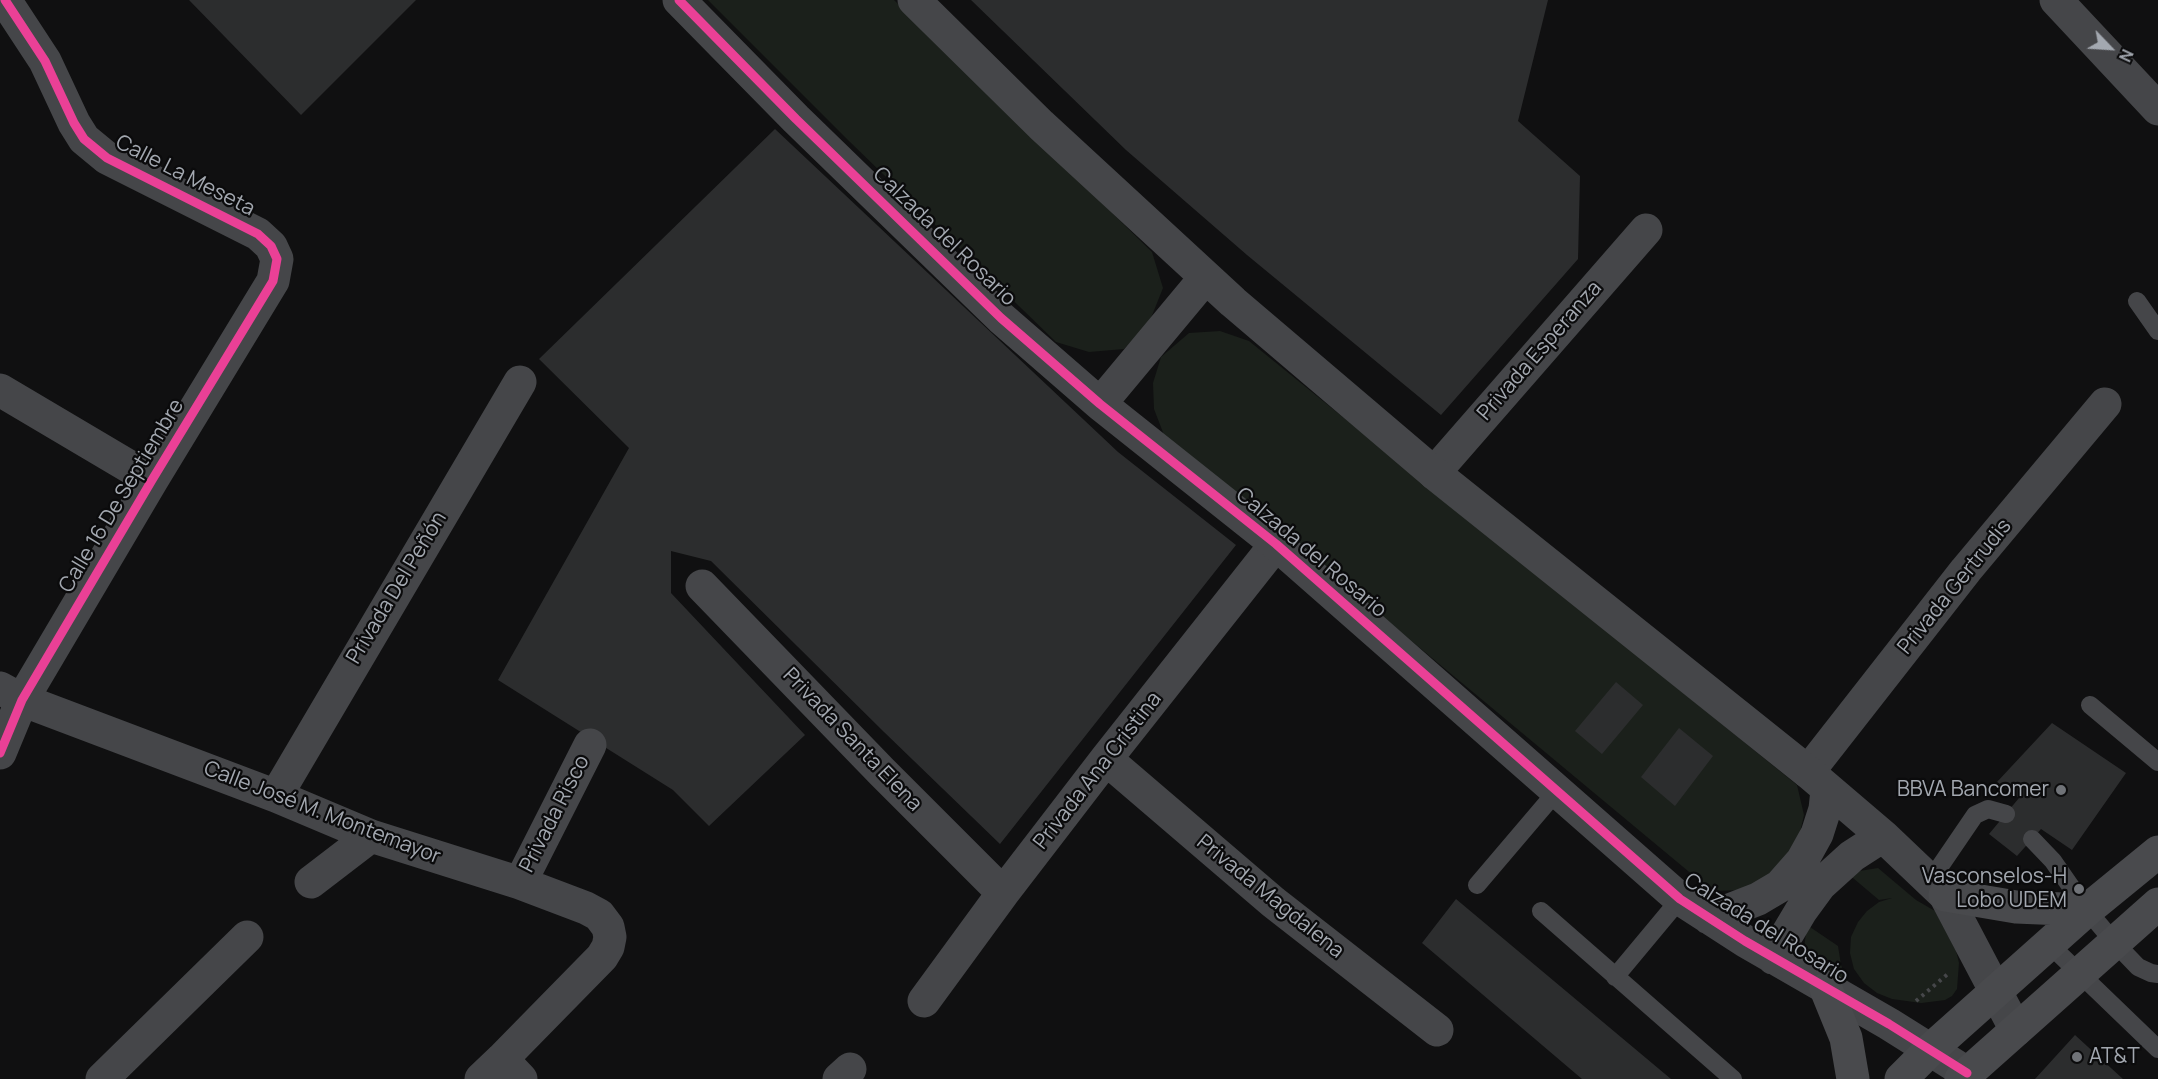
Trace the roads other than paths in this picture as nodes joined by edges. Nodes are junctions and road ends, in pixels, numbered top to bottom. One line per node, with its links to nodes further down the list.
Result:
1 (4, 0): 7 (street, Calle La Meseta)
2 (679, 0): 13 (street, Calzada del Rosario)
3 (914, 0): 8 (street)
4 (2055, 0): 5 (street)
5 (2158, 109)
6 (1646, 230): 15 (street, Privada Esperanza)
7 (277, 259): 16 (street, Calle 16 De Septiembre)
8 (1205, 278): 13 (street); 15 (street)
9 (2137, 300): 10 (lane)
10 (2158, 331)
11 (520, 382): 27 (street, Privada Del Peñón)
12 (0, 390): 16 (street)
13 (1100, 404): 17 (street, Calzada del Rosario)
14 (2105, 404): 25 (street, Privada Gertrudis)
15 (1434, 473): 25 (street)
16 (152, 480): 19 (street, Calle 16 De Septiembre)
17 (1276, 544): 23 (street, Privada Ana Cristina); 26 (street, Calzada del Rosario)
18 (702, 586): 37 (street, Privada Santa Elena)
19 (11, 694): 22 (street, Calle 16 De Septiembre); 27 (street, Calle José M. Montemayor)
20 (2090, 705): 24 (lane)
21 (590, 745): 34 (street, Privada Risco)
22 (0, 753)
23 (1106, 759): 37 (street, Privada Ana Cristina); 53 (street, Privada Magdalena)
24 (2158, 762)
25 (1817, 781): 30 (street); 42 (street)
26 (1557, 790): 35 (lane); 38 (street, Calzada del Rosario)
27 (276, 796): 29 (street, Calle José M. Montemayor)
28 (2006, 814): 36 (lane)
29 (371, 836): 33 (street); 34 (street, Calle José M. Montemayor)
30 (1883, 836): 36 (street); 46 (street)
31 (2032, 838): 40 (lane)
32 (2158, 852): 40 (main road)
33 (311, 882)
34 (520, 884): 57 (street, Calle José M. Montemayor)
35 (1477, 885)
36 (1938, 888): 40 (main road); 51 (street)
37 (1003, 893): 52 (street, Privada Ana Cristina)
38 (1680, 899): 42 (street, Calzada del Rosario); 49 (lane)
39 (2158, 904): 44 (main road)
40 (2087, 910): 44 (lane); 45 (main road)
41 (1541, 911): 49 (lane)
42 (1709, 918): 46 (street, Calzada del Rosario)
43 (247, 937): 59 (street)
44 (2114, 942): 47 (main road); 48 (lane)
45 (2049, 944): 47 (lane); 51 (main road)
46 (1773, 958): 50 (street, Calzada del Rosario)
47 (2079, 974): 54 (main road); 55 (lane)
48 (2158, 974)
49 (1615, 977): 60 (lane)
50 (1826, 989): 56 (street, Calzada del Rosario); 61 (main road)
51 (1995, 992): 54 (street); 56 (main road)
52 (924, 1001)
53 (1437, 1030)
54 (2016, 1030): 58 (main road)
55 (2158, 1049)
56 (1930, 1050): 58 (street, Calzada del Rosario); 62 (main road)
57 (502, 1072)
58 (1964, 1076)
59 (102, 1079)
60 (1733, 1079)
61 (1852, 1079)
62 (1901, 1079)

